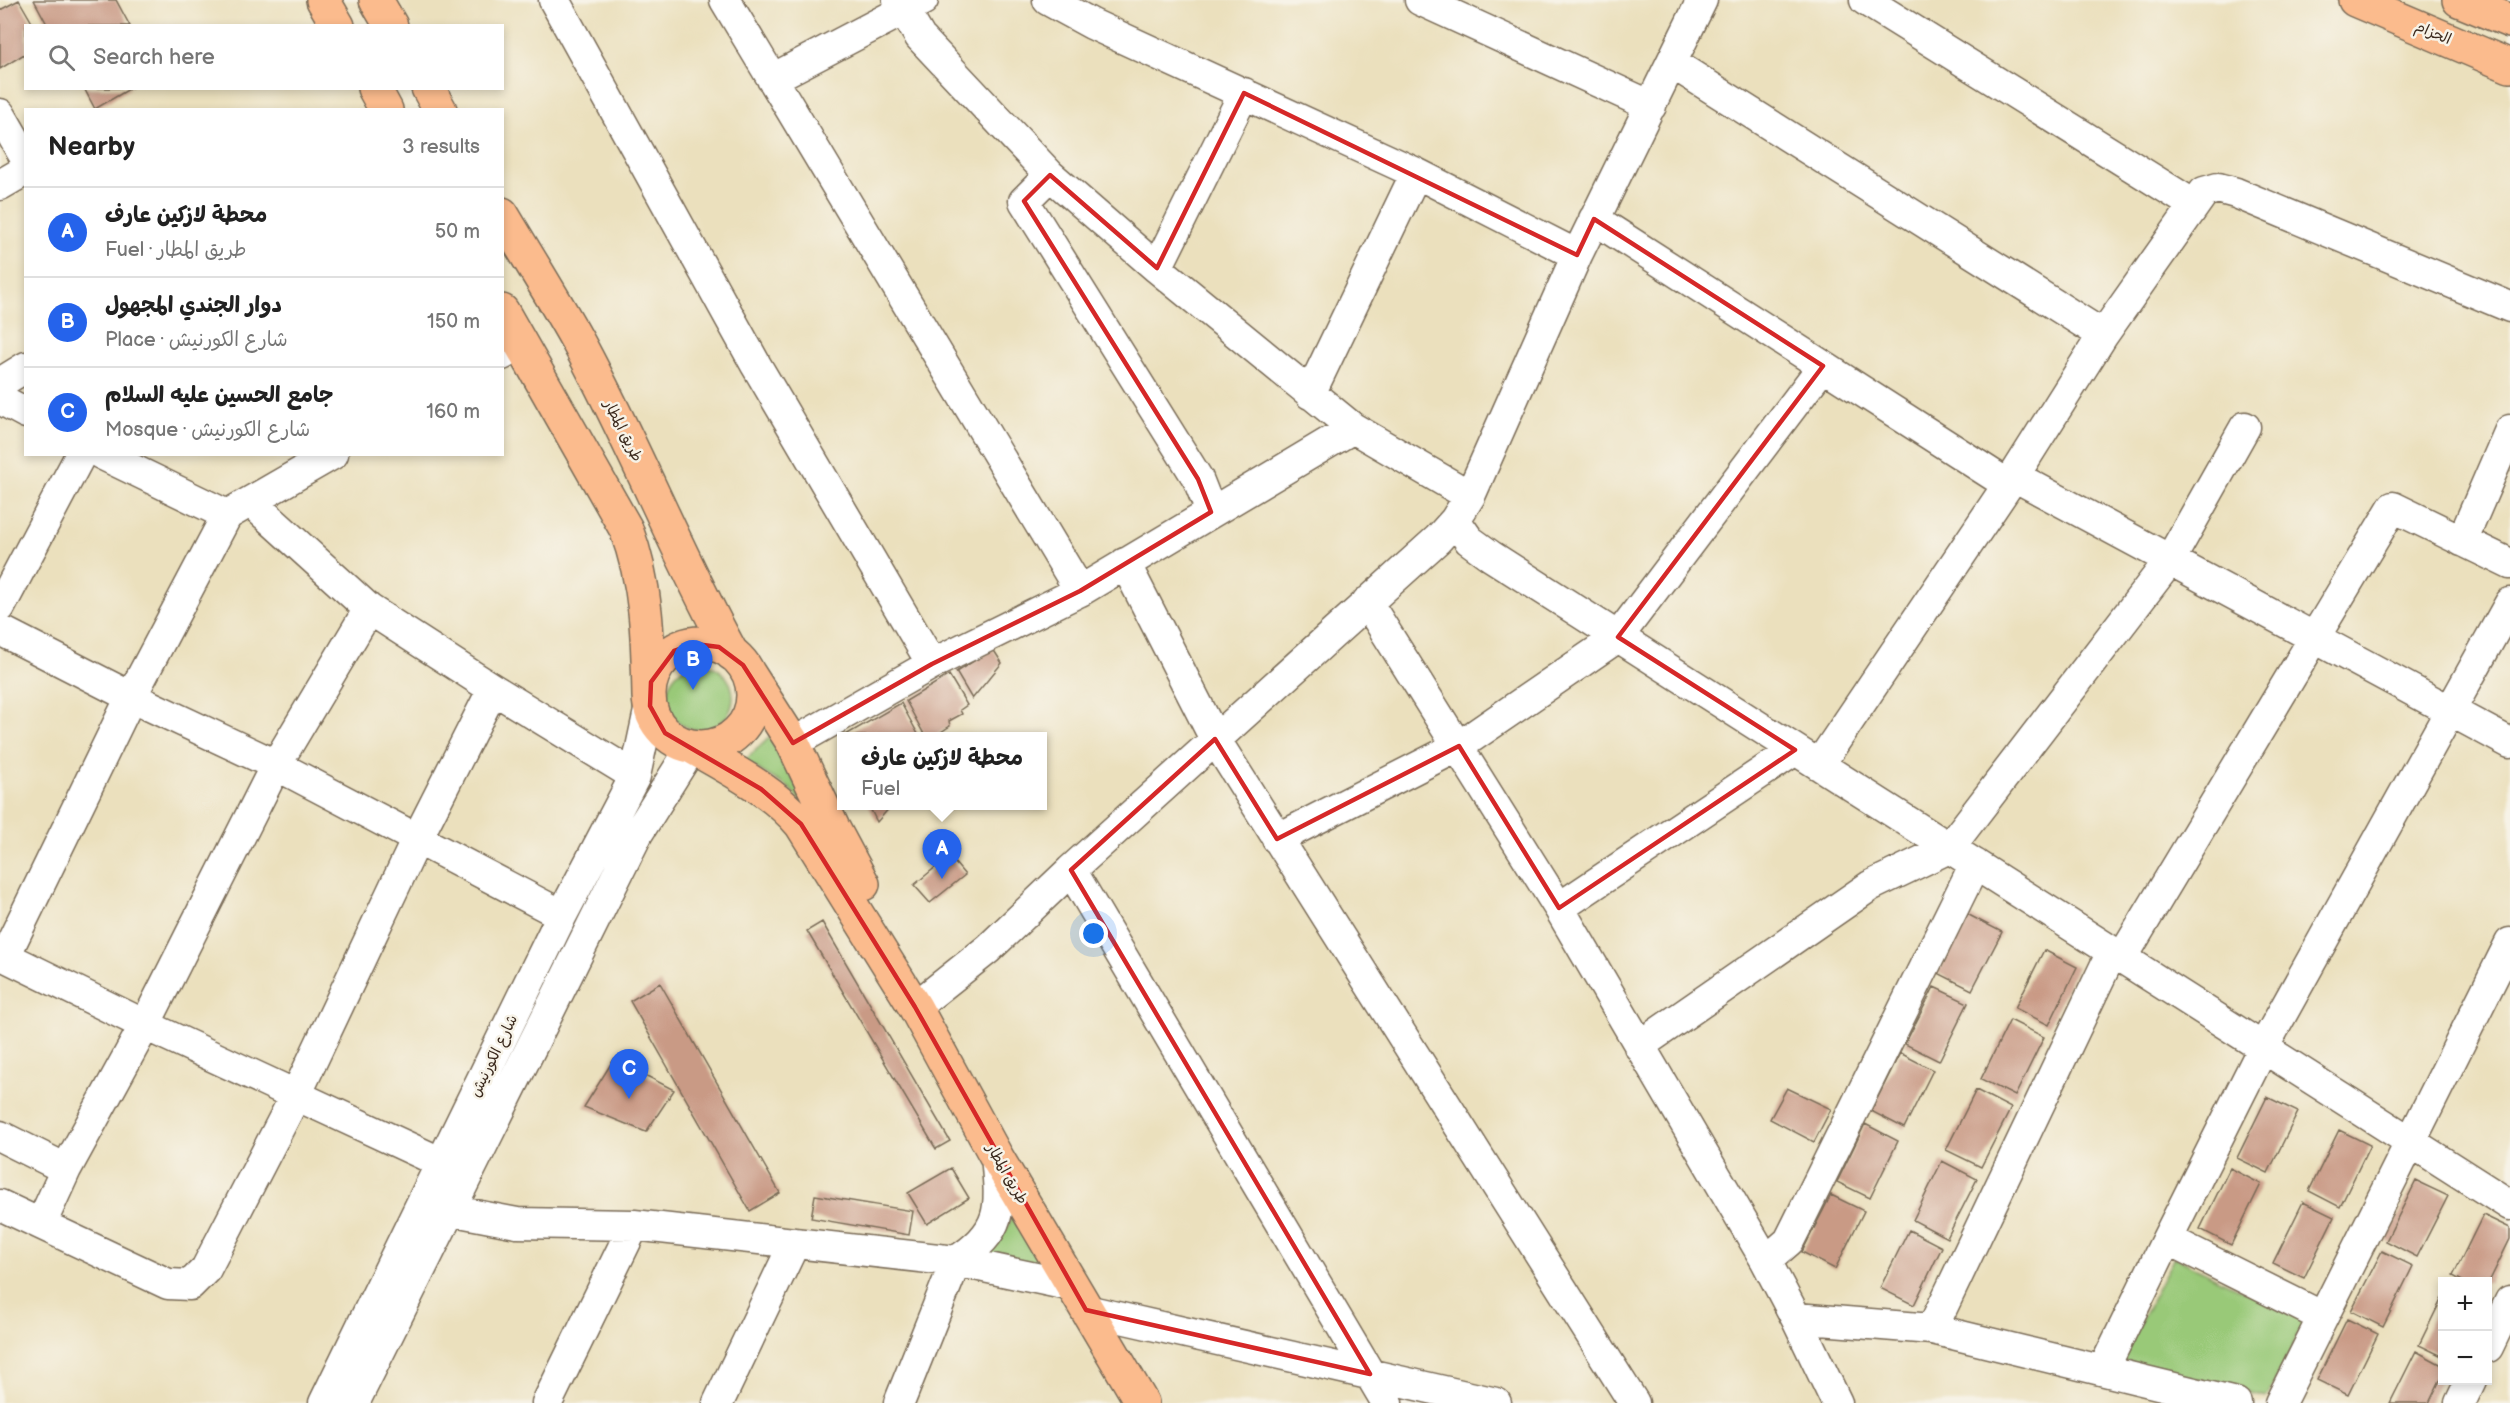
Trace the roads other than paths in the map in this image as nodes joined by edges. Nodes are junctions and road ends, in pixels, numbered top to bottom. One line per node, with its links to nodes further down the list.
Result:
1 (323, 0): 13 (main road)
2 (376, 0): 14 (main road)
3 (554, 0): 68 (street)
4 (725, 0): 17 (street)
5 (1048, 0): 20 (street)
6 (1420, 0): 21 (street)
7 (1702, 0): 15 (street)
8 (1865, 0): 30 (street)
9 (2355, 0): 16 (main road, الحزام)
10 (2459, 0): 12 (main road)
11 (908, 3): 17 (street); 28 (street)
12 (2510, 21)
13 (337, 24)
14 (390, 24)
15 (1672, 63): 21 (street); 37 (street)
16 (2510, 66)
17 (772, 79): 59 (street)
18 (375, 90): 22 (main road)
19 (429, 90): 23 (main road)
20 (1244, 93): 27 (street); 34 (street)
21 (1650, 106): 32 (street)
22 (385, 108)
23 (440, 108)
24 (0, 114): 25 (street)
25 (24, 156)
26 (24, 171): 29 (street)
27 (1416, 173): 33 (street); 42 (street)
28 (1050, 175): 34 (street); 54 (street)
29 (0, 185)
30 (2194, 205): 35 (street); 37 (street)
31 (504, 217): 67 (main road, طريق المطار)
32 (1594, 219): 33 (street); 39 (street)
33 (1577, 255): 53 (street)
34 (1157, 268): 42 (street)
35 (2510, 307)
36 (504, 319): 38 (main road)
37 (2103, 335): 51 (street)
38 (512, 349): 71 (main road)
39 (1823, 366): 51 (street); 65 (street)
40 (24, 368): 41 (street)
41 (0, 383)
42 (1310, 394): 46 (street)
43 (0, 399): 44 (street)
44 (24, 412)
45 (2246, 427): 56 (street)
46 (1353, 428): 53 (street); 54 (street)
47 (2510, 430): 55 (street)
48 (80, 456): 62 (street)
49 (106, 456): 52 (street)
50 (330, 456): 52 (street)
51 (2010, 480): 56 (street); 78 (street)
52 (239, 508): 63 (street); 70 (street)
53 (1462, 508): 60 (street); 65 (street)
54 (1211, 512): 57 (street)
55 (2462, 541): 58 (street); 66 (street)
56 (2170, 560): 66 (street); 83 (street)
57 (1125, 563): 59 (street); 73 (street)
58 (2510, 564)
59 (1080, 591): 68 (street)
60 (1367, 602): 73 (street); 76 (street)
61 (2510, 603): 72 (street)
62 (0, 607)
63 (369, 609): 69 (street); 79 (street)
64 (0, 630): 70 (street)
65 (1618, 637): 76 (street); 78 (street)
66 (2316, 639): 72 (street); 91 (street)
67 (737, 660): 71 (main road); 74 (main road, طريق المطار); 77 (main road)
68 (932, 664): 74 (street)
69 (493, 689): 80 (street); 81 (street)
70 (131, 697): 79 (street); 90 (street)
71 (649, 702): 77 (main road, طريق المطار); 80 (street, شارع الكورنيش)
72 (2451, 711): 75 (street); 95 (street)
73 (1215, 739): 82 (street); 85 (street)
74 (793, 743): 89 (main road, طريق المطار)
75 (2510, 743)
76 (1459, 746): 82 (street); 86 (street)
77 (692, 747): 89 (main road, طريق المطار); 104 (street, شارع الكورنيش)
78 (1807, 758): 83 (street); 86 (street)
79 (276, 765): 81 (street); 93 (street)
80 (635, 776): 87 (street, شارع الكورنيش)
81 (417, 839): 87 (street); 96 (street)
82 (1277, 839): 128 (street)
83 (1948, 848): 84 (street); 94 (street)
84 (1975, 864): 91 (street); 110 (street)
85 (1071, 870): 92 (street); 118 (street)
86 (1559, 908): 94 (street)
87 (562, 915): 100 (street, شارع الكورنيش)
88 (2510, 943): 98 (street)
89 (877, 944): 92 (main road, طريق المطار)
90 (2, 955): 93 (street)
91 (2117, 955): 95 (street); 115 (street)
92 (915, 1007): 99 (main road, طريق المطار)
93 (145, 1025): 96 (street); 101 (street)
94 (1639, 1046): 110 (street)
95 (2264, 1048): 98 (street); 107 (street)
96 (296, 1095): 100 (street); 105 (street)
97 (0, 1136): 101 (street)
98 (2410, 1142): 103 (street); 114 (street)
99 (996, 1156): 109 (street); 111 (main road, طريق المطار)
100 (441, 1163): 121 (street, شارع الكورنيش)
101 (66, 1168): 105 (street)
102 (0, 1205): 105 (street)
103 (2510, 1205)
104 (449, 1210): 106 (street); 122 (street, شارع الكورنيش)
105 (41, 1224)
106 (634, 1225): 108 (street); 123 (street)
107 (2167, 1239): 114 (street); 117 (street)
108 (794, 1244): 109 (street); 124 (street)
109 (956, 1261): 111 (street); 120 (street)
110 (1766, 1261): 113 (street)
111 (1079, 1298): 118 (street); 125 (main road, طريق المطار)
112 (2510, 1301): 116 (street)
113 (1796, 1317): 115 (street); 129 (street)
114 (2323, 1317): 131 (street)
115 (1932, 1329): 117 (street)
116 (2492, 1337)
117 (2103, 1370): 130 (street)
118 (1370, 1374): 126 (street); 127 (street)
119 (2469, 1385): 132 (street)
120 (903, 1402)
121 (324, 1403)
122 (354, 1403)
123 (547, 1403)
124 (718, 1403)
125 (1142, 1403)
126 (1387, 1403)
127 (1496, 1403)
128 (1634, 1403)
129 (1837, 1403)
130 (2236, 1403)
131 (2280, 1403)
132 (2460, 1403)

